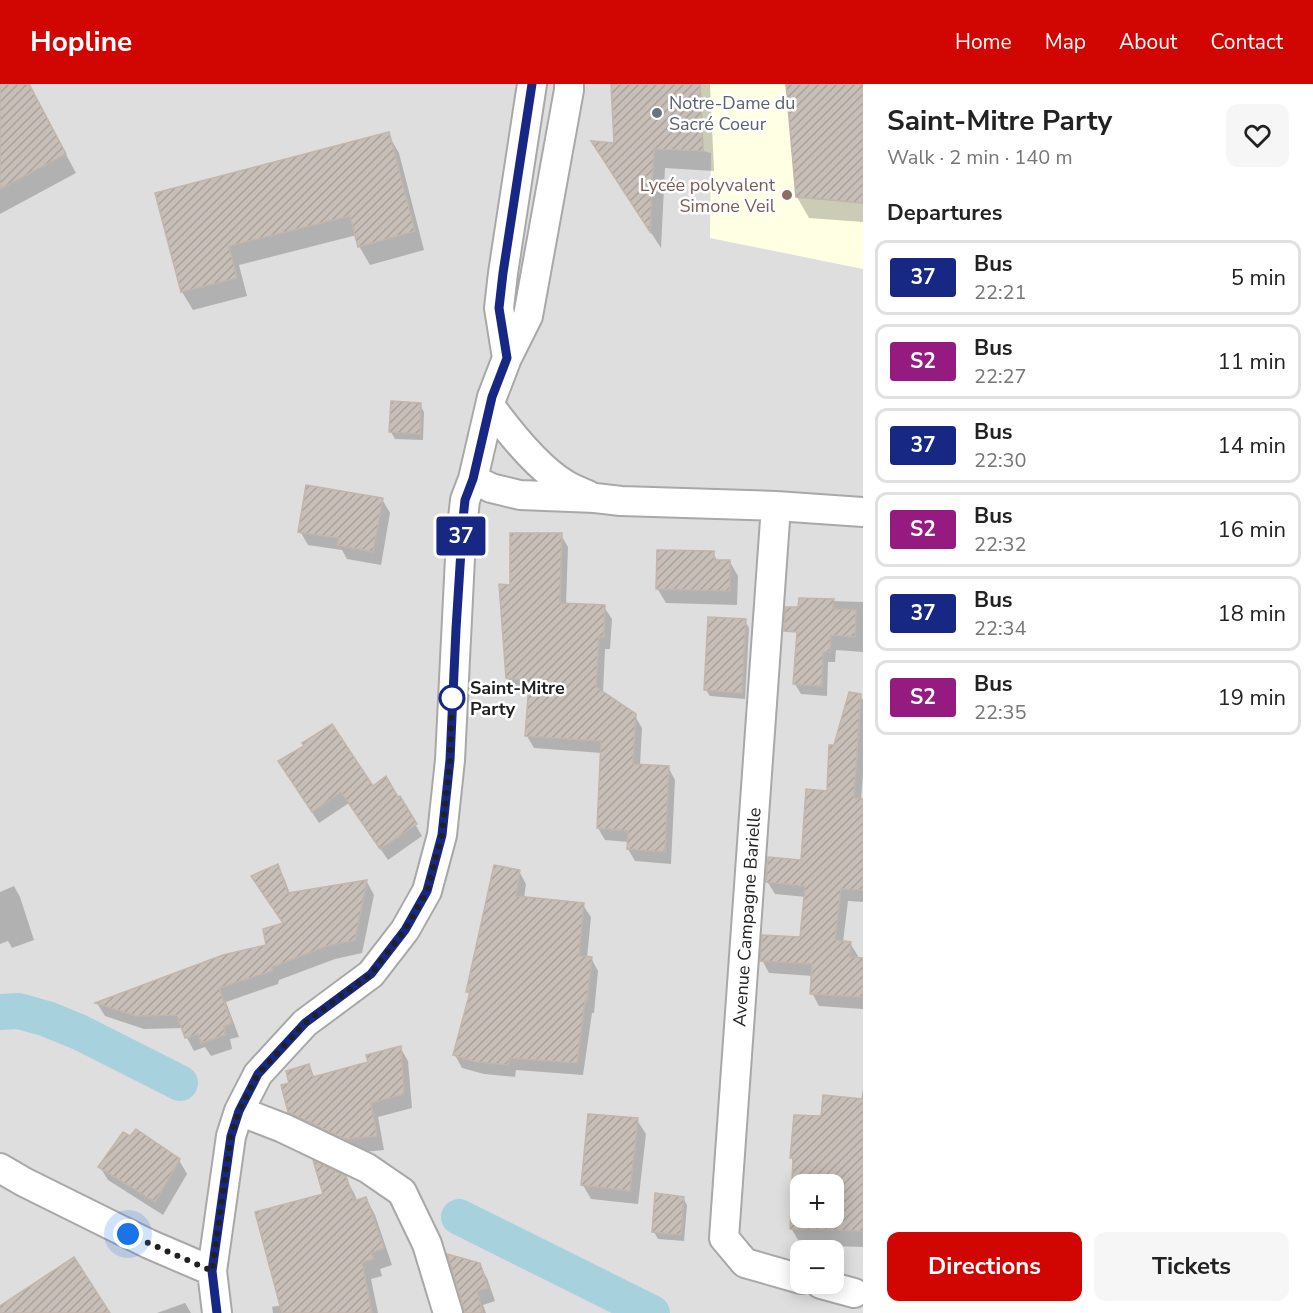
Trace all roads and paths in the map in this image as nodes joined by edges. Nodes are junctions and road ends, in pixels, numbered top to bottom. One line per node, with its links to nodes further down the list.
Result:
1 (532, 84): 3 (street)
2 (569, 84): 3 (street)
3 (507, 358): 4 (street)
4 (491, 407): 5 (street); 6 (street)
5 (473, 479): 6 (street); 9 (street)
6 (595, 498): 7 (street)
7 (777, 506): 8 (street); 12 (street, Avenue Campagne Barielle)
8 (863, 512)
9 (235, 1123): 11 (street); 16 (street)
10 (0, 1168): 11 (street)
11 (212, 1271): 15 (street)
12 (790, 1276)
13 (844, 1290): 14 (street)
14 (854, 1293)
15 (217, 1313)
16 (448, 1313)

